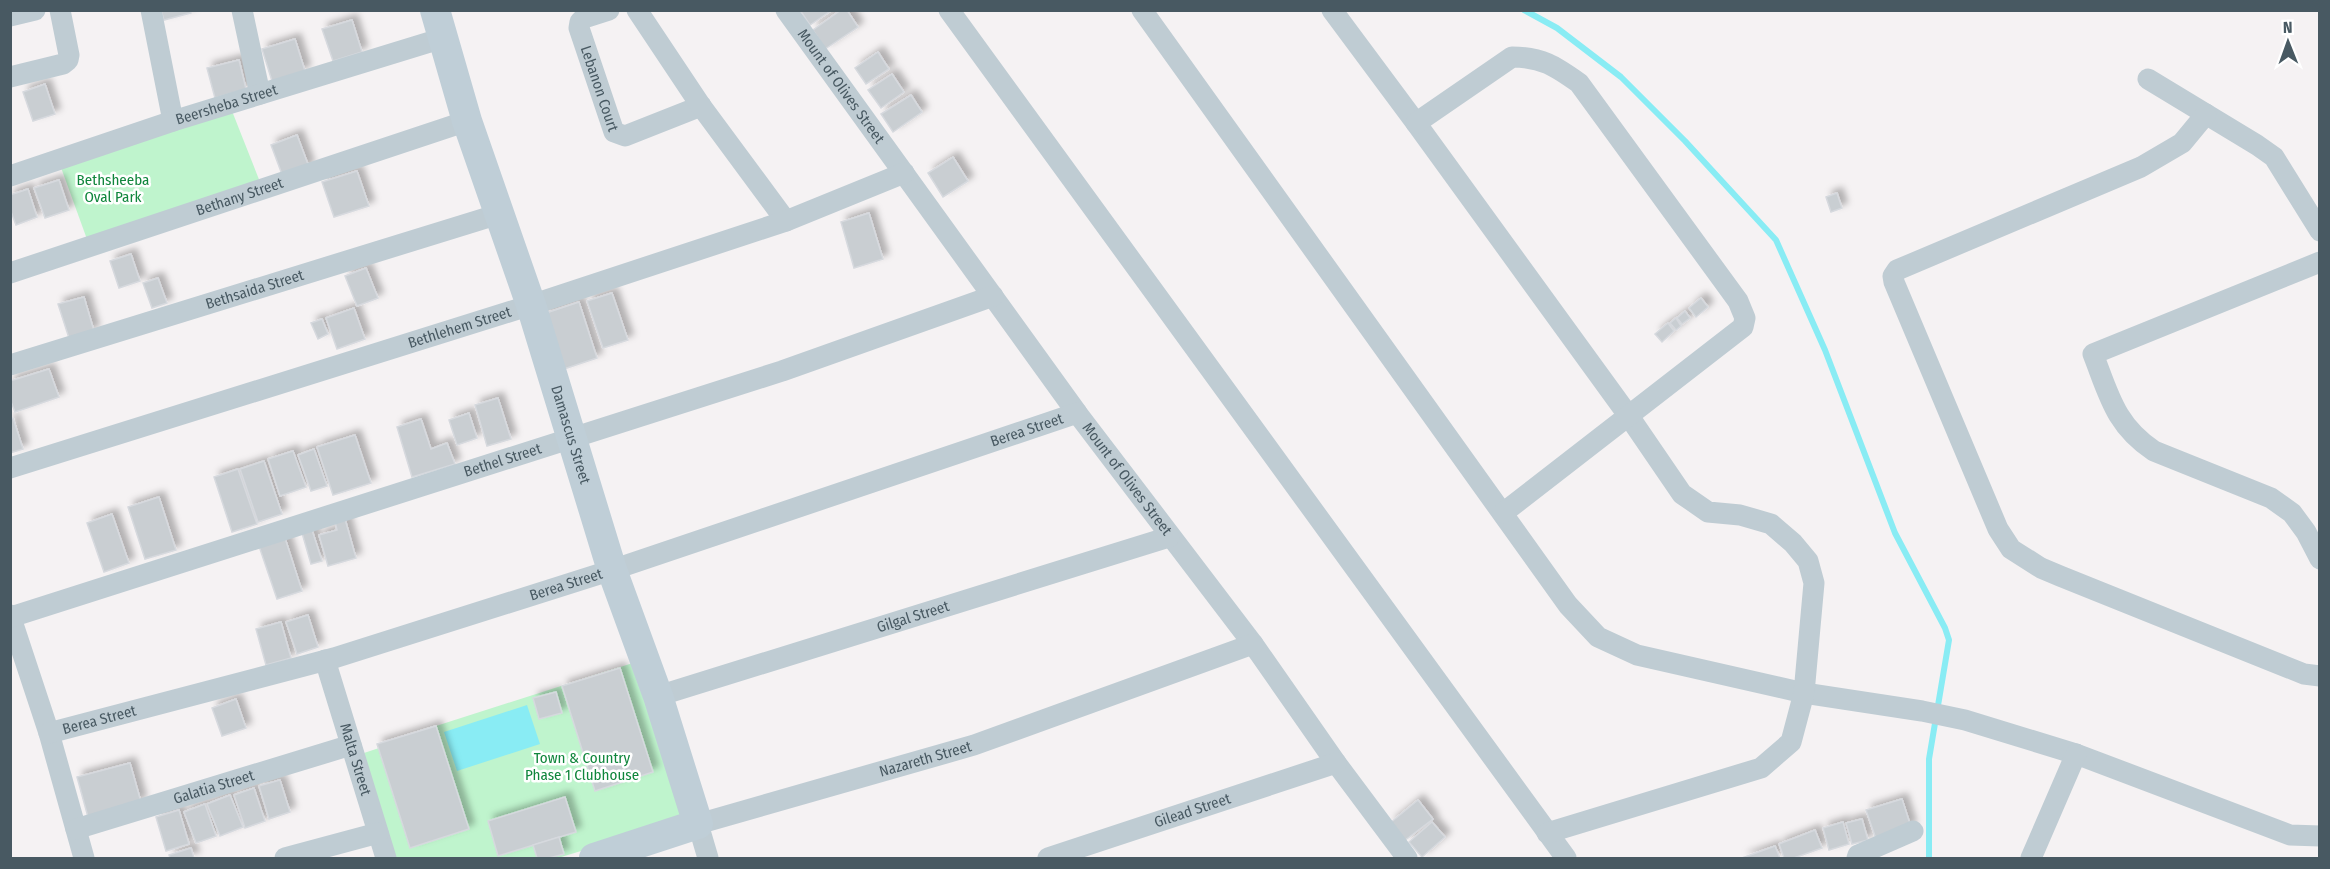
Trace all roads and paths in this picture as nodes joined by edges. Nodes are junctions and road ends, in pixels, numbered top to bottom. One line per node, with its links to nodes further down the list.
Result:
1 (35, 10): 11 (street)
2 (60, 10): 13 (street)
3 (151, 10): 18 (street)
4 (242, 10): 15 (street)
5 (609, 10): 16 (street, Lebanon Court)
6 (638, 10): 16 (street)
7 (786, 10): 21 (street, Mount of Olives Street)
8 (949, 10): 53 (street)
9 (1142, 10): 35 (street)
10 (1332, 10): 20 (street)
11 (10, 16)
12 (439, 24): 15 (street, Beersheba Street); 19 (street, Damascus Street)
13 (10, 77)
14 (2148, 79): 17 (street)
15 (260, 94): 18 (street, Beersheba Street)
16 (701, 106): 24 (street)
17 (2206, 114): 25 (street); 42 (street)
18 (173, 121): 22 (street, Beersheba Street)
19 (467, 121): 23 (street, Damascus Street); 27 (street, Bethany Street)
20 (1416, 123): 32 (street); 32 (street)
21 (904, 173): 24 (street, Bethlehem Street); 28 (street, Mount of Olives Street)
22 (10, 176)
23 (499, 213): 29 (street, Damascus Street); 30 (street, Bethsaida Street)
24 (786, 221): 29 (street, Bethlehem Street)
25 (2319, 231)
26 (2319, 262): 37 (street)
27 (10, 273)
28 (993, 296): 31 (street, Mount of Olives Street); 33 (street, Bethel Street)
29 (531, 305): 33 (street, Damascus Street); 34 (street, Bethlehem Street)
30 (10, 365)
31 (1077, 413): 36 (street, Mount of Olives Street); 38 (street, Berea Street)
32 (1628, 416): 35 (street); 43 (street)
33 (570, 438): 38 (street, Damascus Street); 39 (street, Bethel Street)
34 (10, 468)
35 (1503, 513): 43 (street)
36 (1169, 537): 40 (street, Mount of Olives Street); 44 (street, Gilgal Street)
37 (2319, 560)
38 (612, 570): 41 (street, Berea Street); 44 (street, Damascus Street)
39 (11, 616): 45 (street)
40 (1253, 644): 48 (street, Mount of Olives Street); 49 (street, Nazareth Street)
41 (325, 660): 45 (street, Berea Street); 46 (street, Malta Street)
42 (2319, 676)
43 (1804, 693): 47 (street); 53 (street)
44 (658, 696): 49 (street, Damascus Street)
45 (49, 733): 50 (street)
46 (351, 745): 50 (street, Galatia Street); 52 (street, Malta Street)
47 (2076, 754): 54 (street); 64 (street)
48 (1336, 763): 61 (street, Gilead Street); 62 (street, Mount of Olives Street)
49 (698, 824): 59 (street, Nazareth Street); 60 (street, Damascus Street)
50 (76, 829): 56 (street)
51 (1913, 831): 55 (street)
52 (378, 833): 57 (street); 58 (street, Malta Street)
53 (1547, 833): 63 (street)
54 (2319, 836)
55 (1855, 857)
56 (84, 858)
57 (285, 858)
58 (386, 858)
59 (594, 858)
60 (708, 858)
61 (1048, 858)
62 (1407, 858)
63 (1566, 858)
64 (2031, 858)

